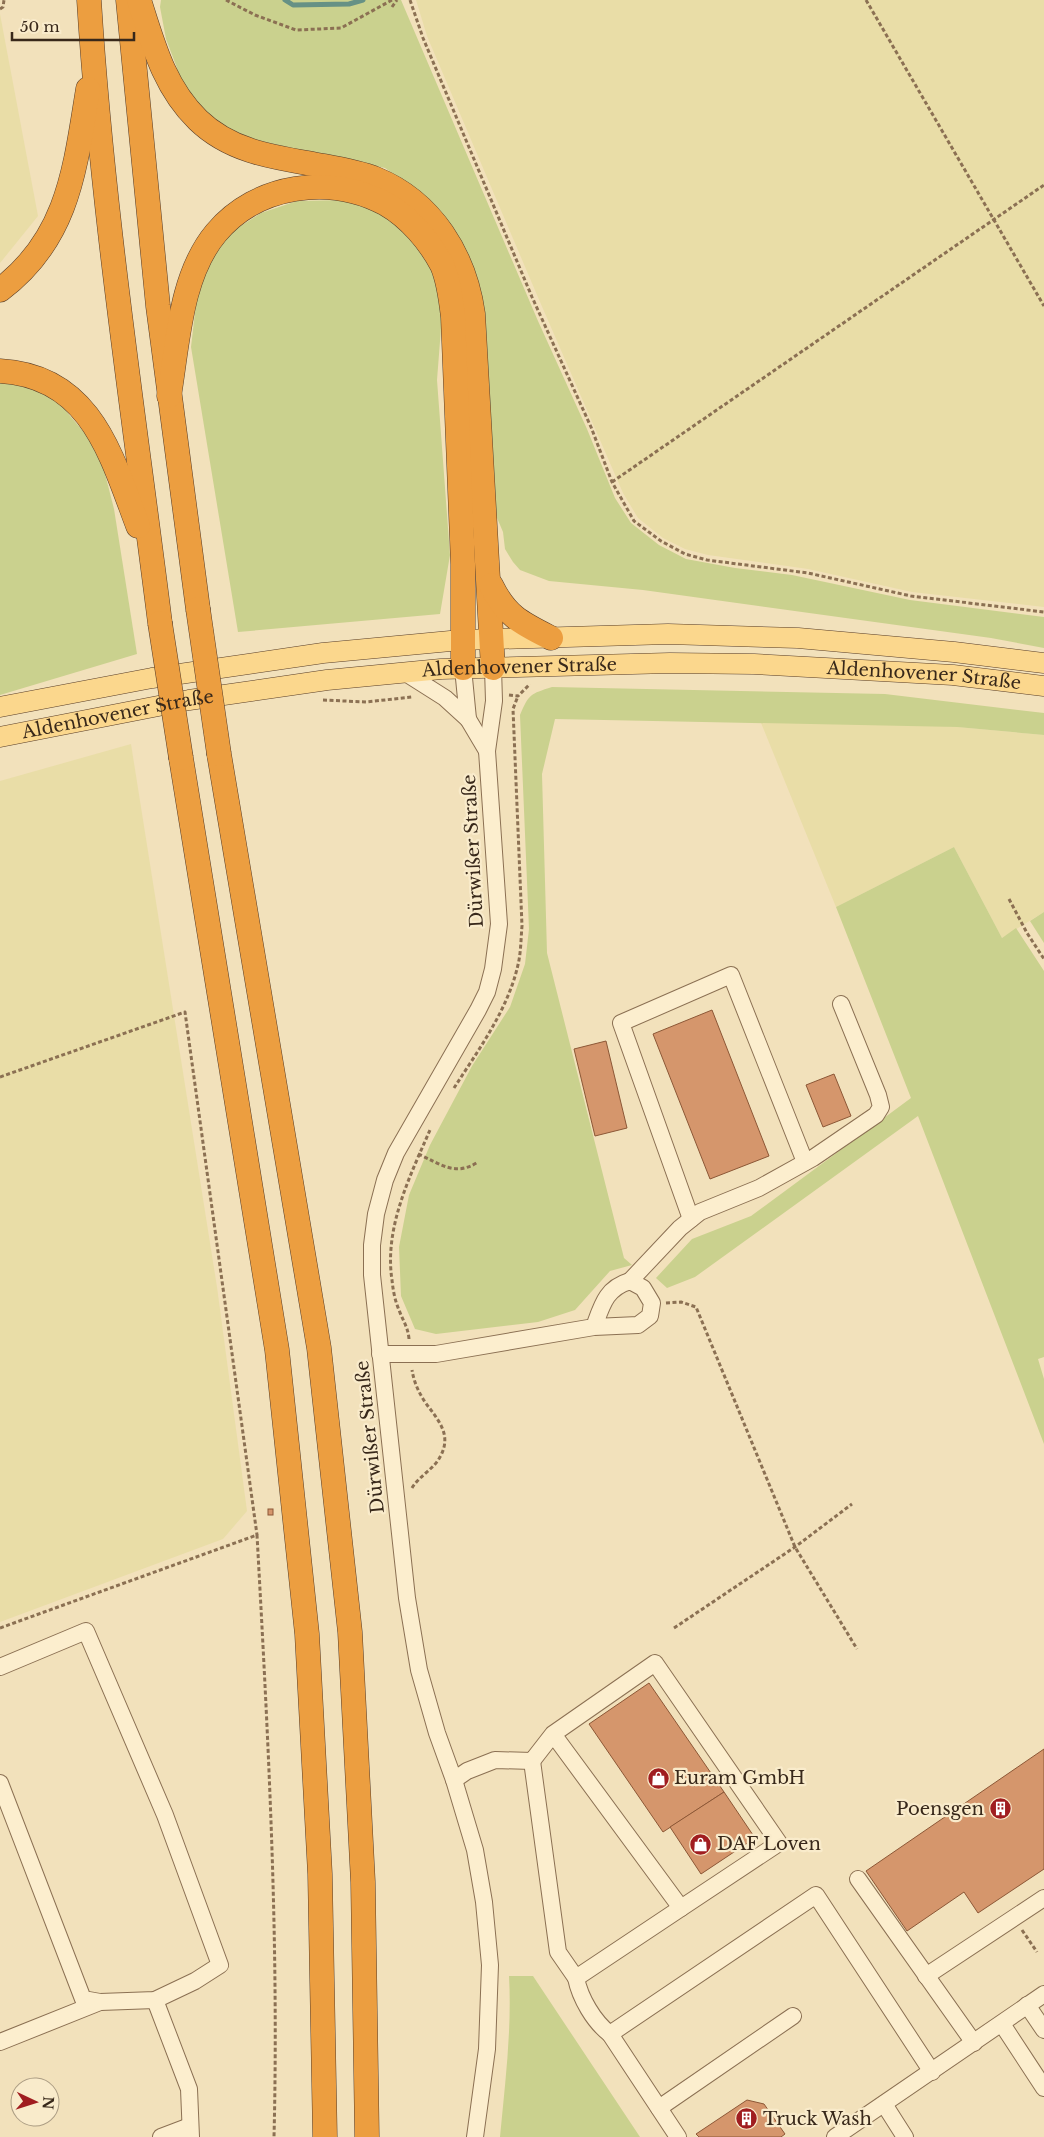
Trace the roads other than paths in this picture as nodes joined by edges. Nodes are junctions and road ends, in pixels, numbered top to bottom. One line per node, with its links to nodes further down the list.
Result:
1 (89, 0): 5 (highway)
2 (128, 0): 4 (highway)
3 (139, 0): 4 (highway)
4 (138, 24): 8 (highway); 10 (highway)
5 (93, 57): 6 (highway); 9 (highway)
6 (0, 290)
7 (0, 371): 9 (highway)
8 (169, 396): 12 (highway); 57 (highway, bridge)
9 (153, 566): 56 (highway, bridge)
10 (489, 581): 11 (highway); 13 (highway)
11 (551, 638): 13 (main road, Aldenhovener Straße); 14 (main road, Aldenhovener Straße)
12 (461, 640): 13 (main road, Aldenhovener Straße); 15 (highway); 19 (main road, Aldenhovener Straße)
13 (491, 640): 16 (highway)
14 (1044, 663)
15 (462, 668): 16 (main road, Aldenhovener Straße); 17 (main road, Aldenhovener Straße); 20 (street, Dürwißer Straße)
16 (493, 668): 18 (main road, Aldenhovener Straße); 22 (street, Dürwißer Straße)
17 (404, 672): 20 (street, Dürwißer Straße); 21 (main road, Aldenhovener Straße)
18 (1044, 686)
19 (0, 708)
20 (468, 720): 22 (street, Dürwißer Straße)
21 (0, 737)
22 (487, 751): 28 (street, Dürwißer Straße)
23 (840, 1004): 24 (street)
24 (805, 1162): 25 (street); 25 (street)
25 (691, 1219): 26 (street)
26 (630, 1281): 27 (street); 27 (street)
27 (594, 1327): 28 (street)
28 (380, 1354): 32 (street, Dürwißer Straße)
29 (0, 1667): 40 (street)
30 (554, 1734): 31 (street); 36 (street); 36 (street)
31 (532, 1761): 32 (street); 38 (street)
32 (454, 1780): 58 (street, Dürwißer Straße)
33 (0, 1783): 41 (street)
34 (858, 1879): 37 (street)
35 (1044, 1898): 37 (street)
36 (681, 1908): 38 (street)
37 (926, 1976): 48 (street)
38 (576, 1978): 46 (street)
39 (1044, 1994): 42 (street)
40 (155, 2000): 41 (street); 53 (street)
41 (100, 2002): 47 (street)
42 (1027, 2005): 44 (street); 45 (street)
43 (793, 2016): 52 (street)
44 (1002, 2024): 48 (street); 50 (street)
45 (1044, 2030)
46 (610, 2034): 49 (street); 52 (street)
47 (0, 2042)
48 (974, 2043): 49 (street)
49 (932, 2072): 51 (street)
50 (1044, 2088)
51 (884, 2104): 59 (street); 60 (street)
52 (659, 2108): 54 (street)
53 (191, 2131): 55 (street)
54 (677, 2134)
55 (161, 2137)
56 (324, 2137)
57 (367, 2137)
58 (475, 2137)
59 (835, 2137)
60 (905, 2137)

